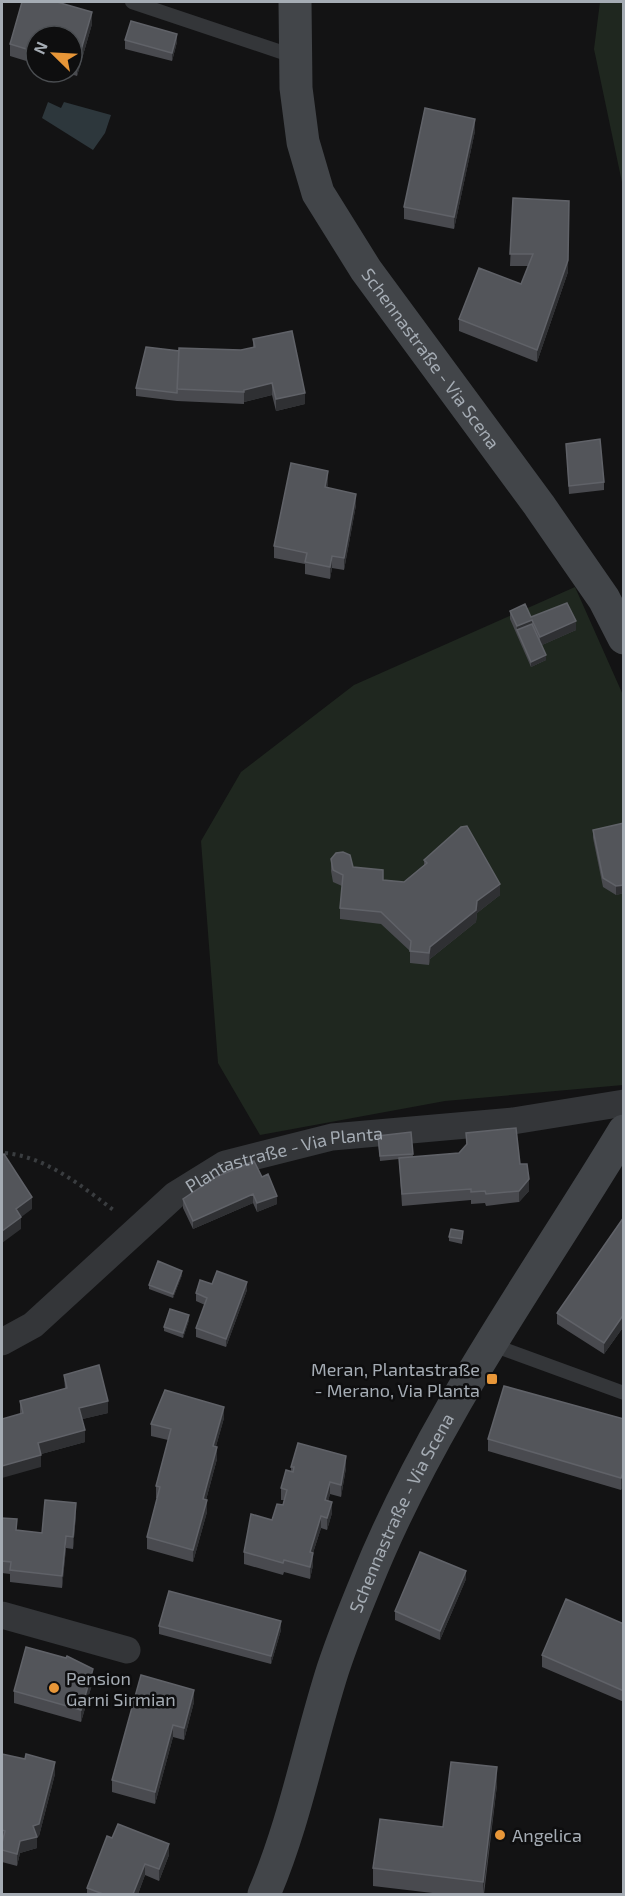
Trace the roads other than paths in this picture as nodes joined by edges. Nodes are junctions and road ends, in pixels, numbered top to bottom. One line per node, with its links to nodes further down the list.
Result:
1 (132, 2): 3 (lane)
2 (295, 2): 3 (street, Schennastraße - Via Scena)
3 (296, 57): 4 (street, Schennastraße - Via Scena)
4 (624, 638)
5 (624, 1102): 7 (street, Plantastraße - Via Planta)
6 (624, 1131): 8 (street, Schennastraße - Via Scena)
7 (2, 1342)
8 (490, 1344): 9 (lane); 12 (street, Schennastraße - Via Scena)
9 (624, 1393)
10 (2, 1615): 11 (street)
11 (127, 1650)
12 (264, 1894)

